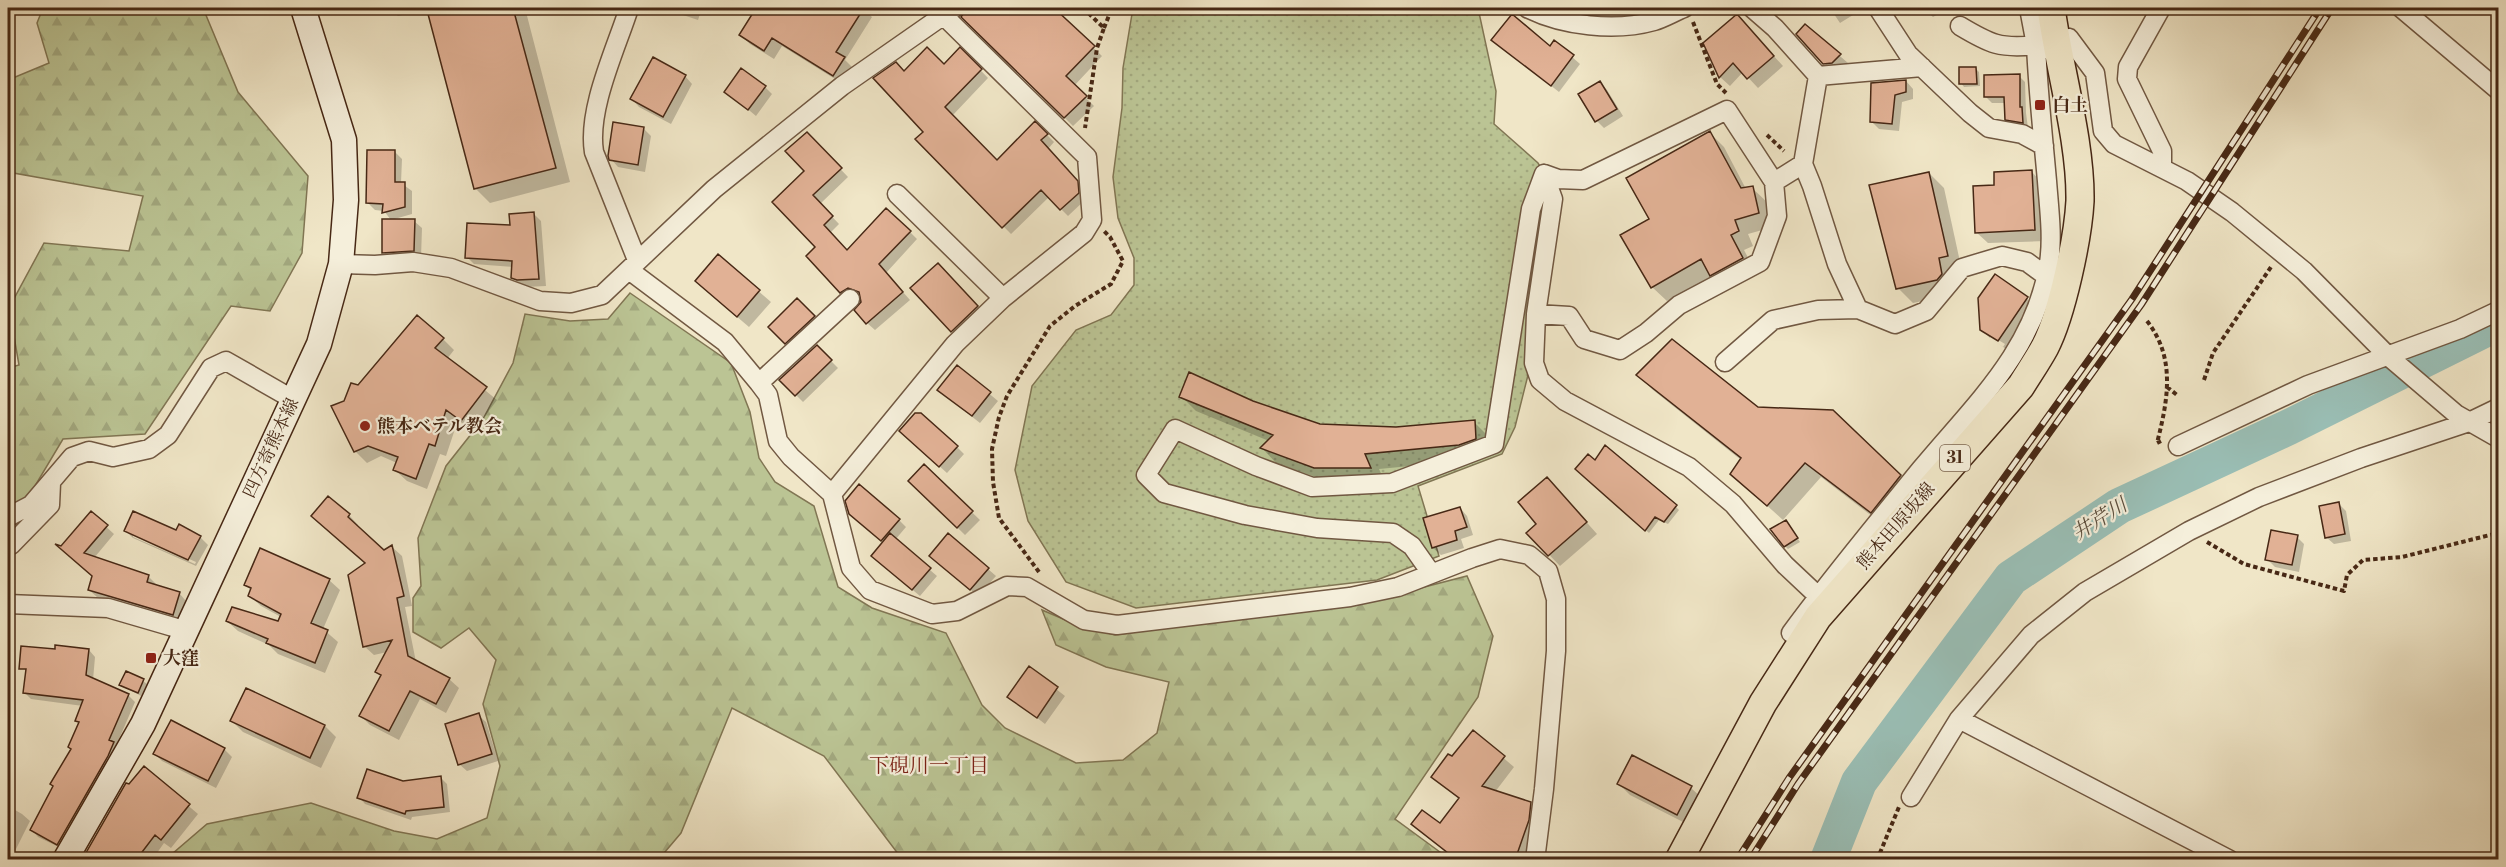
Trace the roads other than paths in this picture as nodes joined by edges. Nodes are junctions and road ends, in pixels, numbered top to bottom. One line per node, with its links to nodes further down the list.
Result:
1 (303, 8): 24 (main road, 四方寄熊本線)
2 (629, 8): 25 (street)
3 (1527, 8): 12 (street)
4 (1752, 8): 16 (street)
5 (1878, 8): 15 (street)
6 (2029, 8): 14 (street)
7 (2051, 8): 14 (main road, 熊本田原坂線 / 31)
8 (2064, 8): 14 (street)
9 (2161, 8): 20 (street)
10 (2401, 8): 17 (street)
11 (949, 11): 25 (street); 27 (street)
12 (1688, 13)
13 (1960, 26): 14 (street)
14 (2056, 51): 18 (street); 20 (street); 53 (main road, 熊本田原坂線 / 31)
15 (1922, 67): 16 (street); 18 (street)
16 (1818, 76): 19 (street)
17 (2499, 90)
18 (2044, 146): 26 (street)
19 (1803, 164): 22 (street); 29 (street)
20 (2162, 167): 32 (street)
21 (1544, 174): 22 (street); 31 (street); 44 (street)
22 (1774, 182): 31 (street)
23 (897, 194): 27 (street)
24 (341, 264): 25 (street); 35 (main road, 四方寄熊本線)
25 (633, 265): 34 (street)
26 (2046, 276): 29 (street); 45 (street)
27 (1003, 297): 41 (street)
28 (850, 299): 34 (street)
29 (1858, 309): 33 (street)
30 (2499, 311): 32 (street)
31 (1536, 314): 45 (street)
32 (2388, 356): 37 (street); 39 (street)
33 (1725, 362)
34 (759, 383): 41 (street)
35 (294, 400): 40 (street); 47 (main road, 四方寄熊本線)
36 (2499, 408): 37 (street)
37 (2462, 418): 38 (street); 49 (street)
38 (2499, 438)
39 (2178, 446)
40 (51, 483): 42 (street); 43 (street)
41 (832, 494): 44 (street)
42 (8, 517)
43 (8, 546)
44 (1431, 573): 52 (street)
45 (1818, 596): 48 (street)
46 (8, 604): 47 (street)
47 (187, 631): 51 (main road, 四方寄熊本線)
48 (1791, 633)
49 (1959, 719): 50 (street); 54 (street)
50 (1911, 797)
51 (64, 860)
52 (1535, 860)
53 (1679, 860)
54 (2230, 860)

